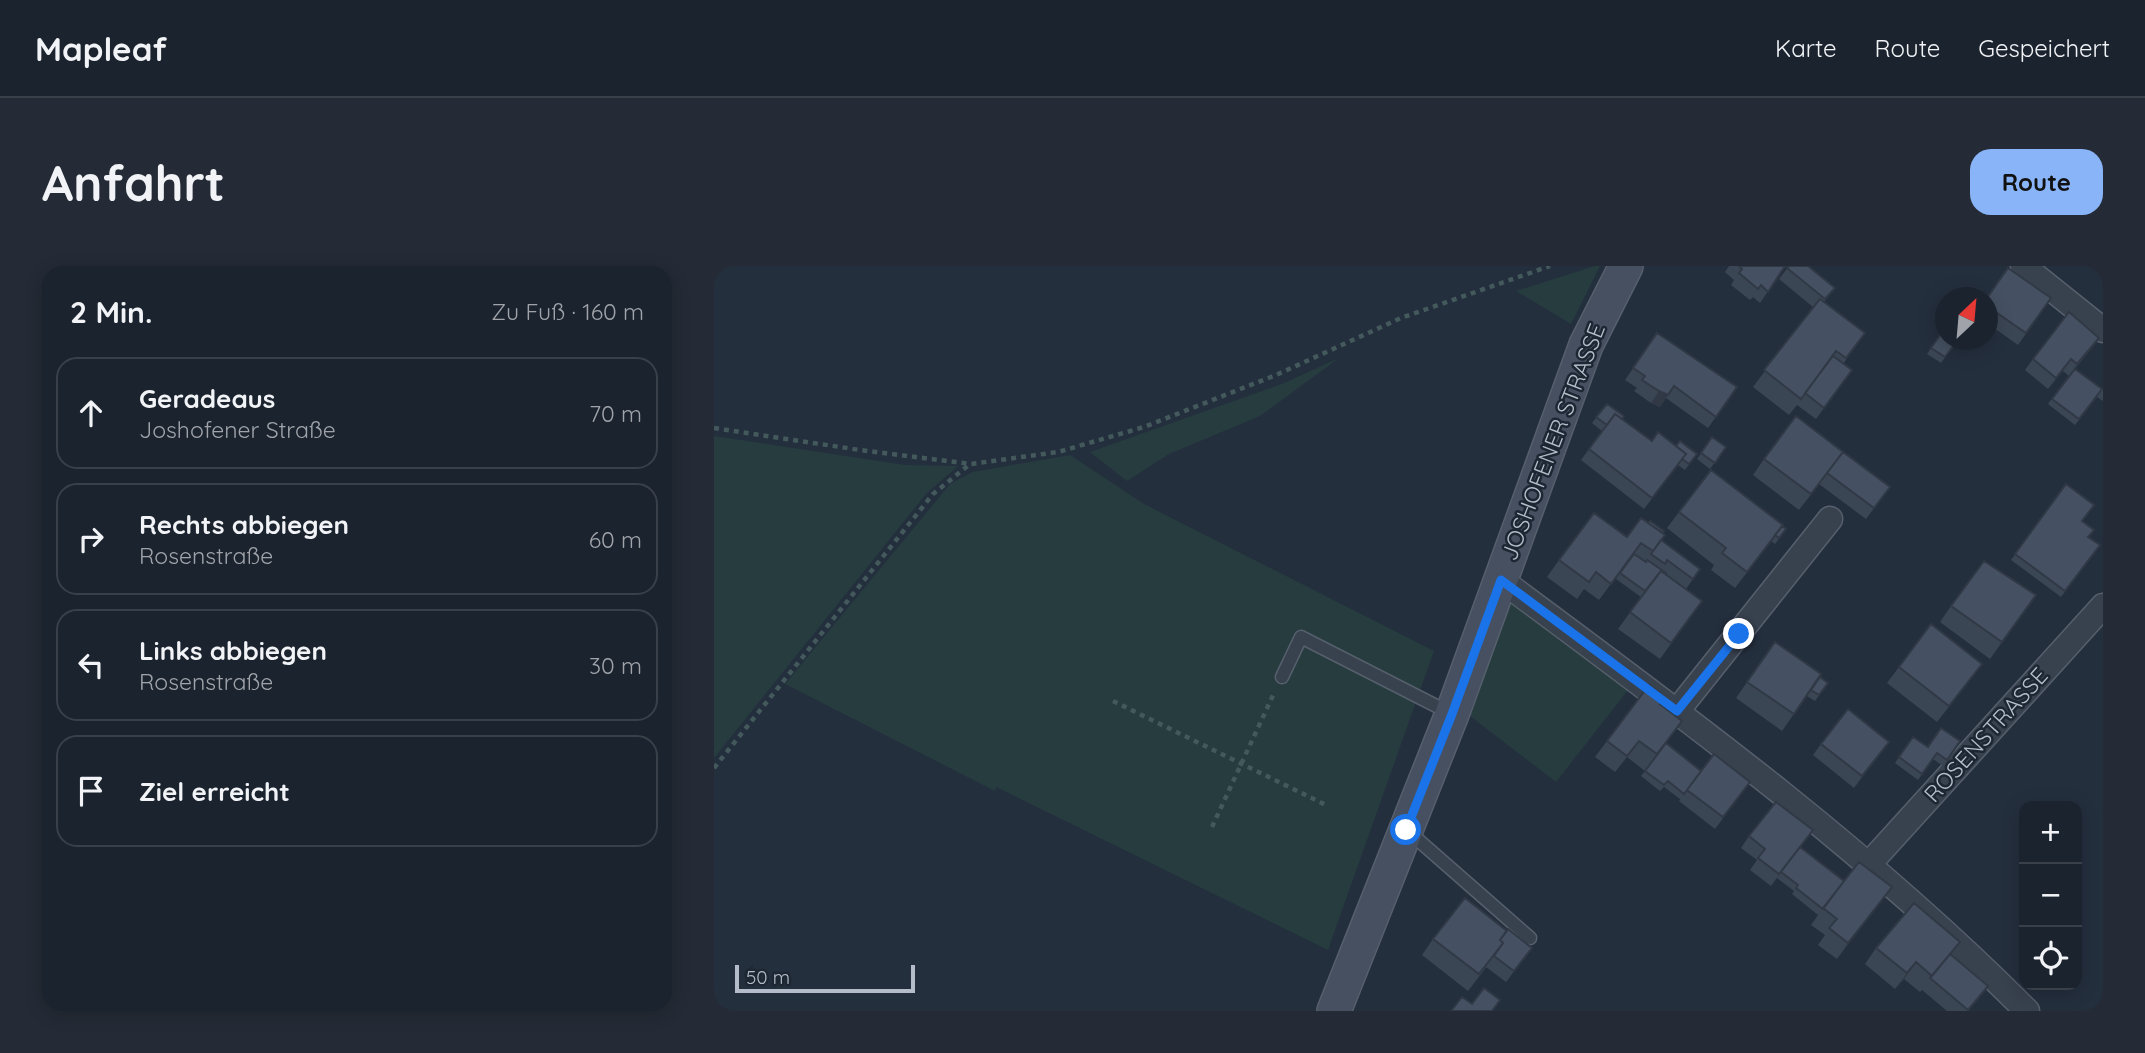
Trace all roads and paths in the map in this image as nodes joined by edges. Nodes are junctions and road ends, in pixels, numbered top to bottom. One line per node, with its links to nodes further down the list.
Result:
1 (1550, 266): 6 (path)
2 (1626, 266): 8 (street, JOSHOFENER STRASSE)
3 (2023, 266): 4 (street)
4 (2103, 330)
5 (714, 428): 6 (path)
6 (971, 464): 15 (path)
7 (1830, 519): 12 (street)
8 (1501, 580): 12 (street); 13 (street, JOSHOFENER STRASSE)
9 (2103, 606): 19 (street, ROSENSTRASSE)
10 (1282, 677): 13 (lane); 14 (path)
11 (1112, 701): 14 (path)
12 (1677, 711): 19 (street)
13 (1452, 714): 18 (street, JOSHOFENER STRASSE)
14 (1240, 765): 16 (path); 17 (path)
15 (714, 768)
16 (1326, 805)
17 (1212, 827)
18 (1406, 830): 20 (lane); 21 (street, JOSHOFENER STRASSE)
19 (1869, 864): 22 (street)
20 (1530, 938)
21 (1334, 1011)
22 (2027, 1011)

